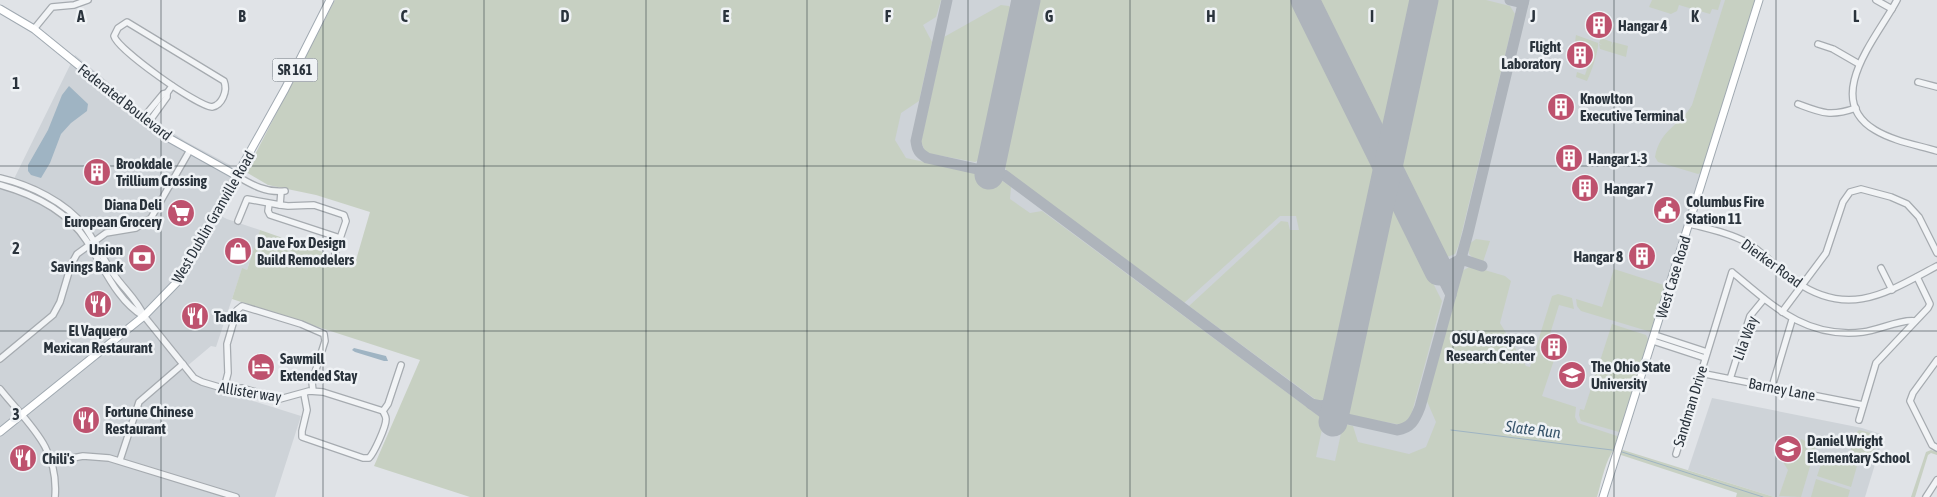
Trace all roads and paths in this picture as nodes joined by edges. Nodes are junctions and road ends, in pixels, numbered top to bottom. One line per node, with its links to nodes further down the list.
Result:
1 (330, 0): 20 (main road, West Dublin Granville Road / SR 161)
2 (1759, 0): 26 (main road, West Case Road)
3 (1876, 0): 8 (street)
4 (1897, 0): 8 (street)
5 (85, 1): 6 (street)
6 (54, 3): 9 (street)
7 (0, 9): 9 (main road, Federated Boulevard)
8 (1892, 9): 11 (street)
9 (34, 29): 17 (main road, Federated Boulevard)
10 (1818, 44): 11 (street)
11 (1859, 64): 16 (street)
12 (1918, 82): 14 (street)
13 (172, 86): 13 (street); 17 (street)
14 (1937, 87)
15 (1798, 104): 16 (street)
16 (1856, 108): 19 (street)
17 (146, 120): 18 (main road, Federated Boulevard)
18 (190, 150): 20 (main road, Federated Boulevard); 28 (street)
19 (1937, 151)
20 (236, 176): 24 (street, Federated Boulevard); 38 (main road, West Dublin Granville Road / SR 161)
21 (0, 178): 28 (street)
22 (0, 185): 28 (street)
23 (269, 204): 24 (street); 25 (street); 27 (street)
24 (280, 205): 27 (street)
25 (238, 221)
26 (1690, 224): 34 (street, Dierker Road); 41 (main road, West Case Road)
27 (340, 238): 30 (street)
28 (91, 242): 38 (street, Allister way); 43 (street)
29 (1937, 252): 34 (street)
30 (335, 253)
31 (1937, 266): 33 (street, Dierker Road)
32 (1881, 268): 35 (street)
33 (1917, 277): 35 (street, Dierker Road); 40 (street)
34 (1801, 285): 35 (street, Dierker Road); 37 (street)
35 (1892, 290)
36 (1764, 299): 37 (street); 42 (street, Sandman Drive); 48 (street, Lila Way)
37 (1782, 312): 39 (street)
38 (144, 316): 45 (street, Allister way); 56 (main road, West Dublin Granville Road / SR 161)
39 (1792, 320): 40 (street); 49 (street)
40 (1915, 321): 54 (street)
41 (1654, 338): 42 (street, Sandman Drive); 66 (main road, West Case Road)
42 (1706, 355): 47 (street, Sandman Drive)
43 (0, 359)
44 (1937, 360): 59 (street)
45 (183, 364): 51 (street, Allister way); 61 (street)
46 (401, 365): 55 (street)
47 (1700, 373): 48 (street, Barney Lane); 60 (street, Sandman Drive)
48 (1730, 379): 49 (street, Barney Lane)
49 (1772, 387): 54 (street, Barney Lane)
50 (0, 389): 56 (street)
51 (224, 389): 52 (street); 53 (street, Allister way)
52 (313, 391): 53 (street, Allister way); 55 (street)
53 (304, 394): 55 (street)
54 (1863, 405): 57 (street)
55 (383, 411)
56 (21, 415): 58 (main road, West Dublin Granville Road / SR 161); 62 (street)
57 (1859, 420)
58 (0, 432)
59 (1937, 448)
60 (1676, 454)
61 (120, 460): 62 (street); 65 (street)
62 (52, 462): 64 (street)
63 (1937, 480): 67 (street)
64 (55, 497)
65 (236, 497)
66 (1603, 497)
67 (1926, 497)

